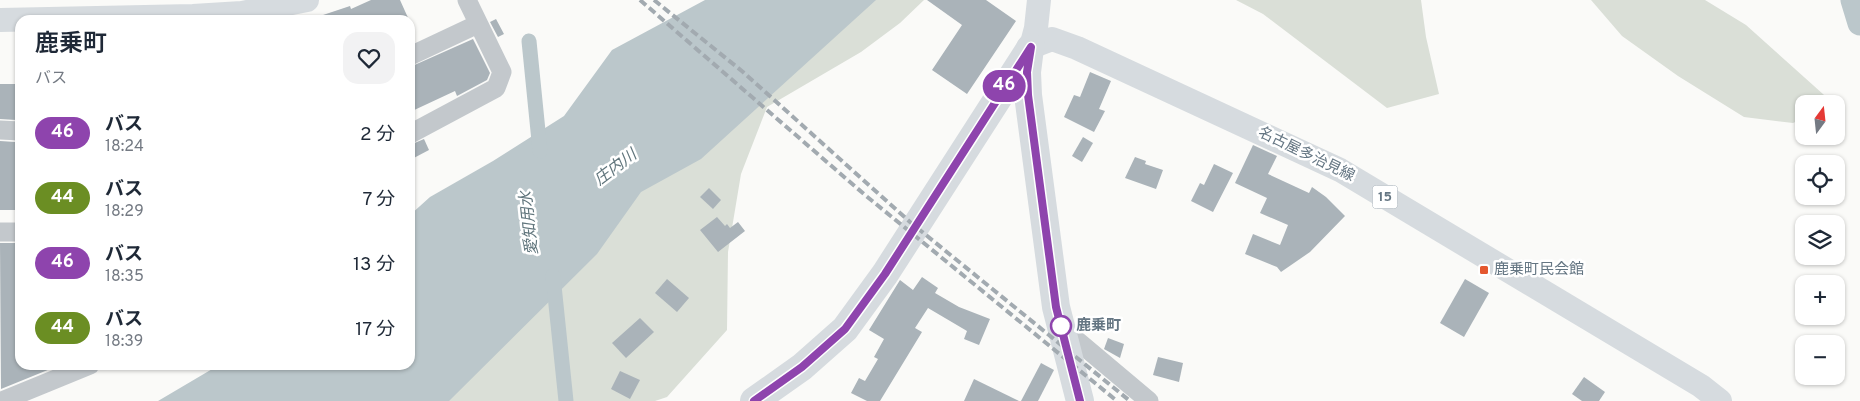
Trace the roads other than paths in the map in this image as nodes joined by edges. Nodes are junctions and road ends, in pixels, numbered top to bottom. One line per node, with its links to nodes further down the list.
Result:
1 (307, 0): 4 (main road)
2 (467, 0): 8 (street)
3 (1039, 0): 9 (main road)
4 (242, 11): 5 (main road)
5 (203, 15)
6 (0, 20): 7 (main road)
7 (15, 20)
8 (478, 24): 10 (street); 13 (street)
9 (1031, 47): 16 (highway); 19 (highway); 22 (main road, 名古屋多治見線 / 15)
10 (415, 54)
11 (0, 130): 12 (street)
12 (15, 131)
13 (415, 131)
14 (0, 232): 15 (street)
15 (15, 232)
16 (1061, 327): 20 (highway); 21 (street)
17 (78, 370): 18 (street)
18 (2, 401)
19 (754, 401)
20 (1080, 401)
21 (1149, 401)
22 (1720, 401)

